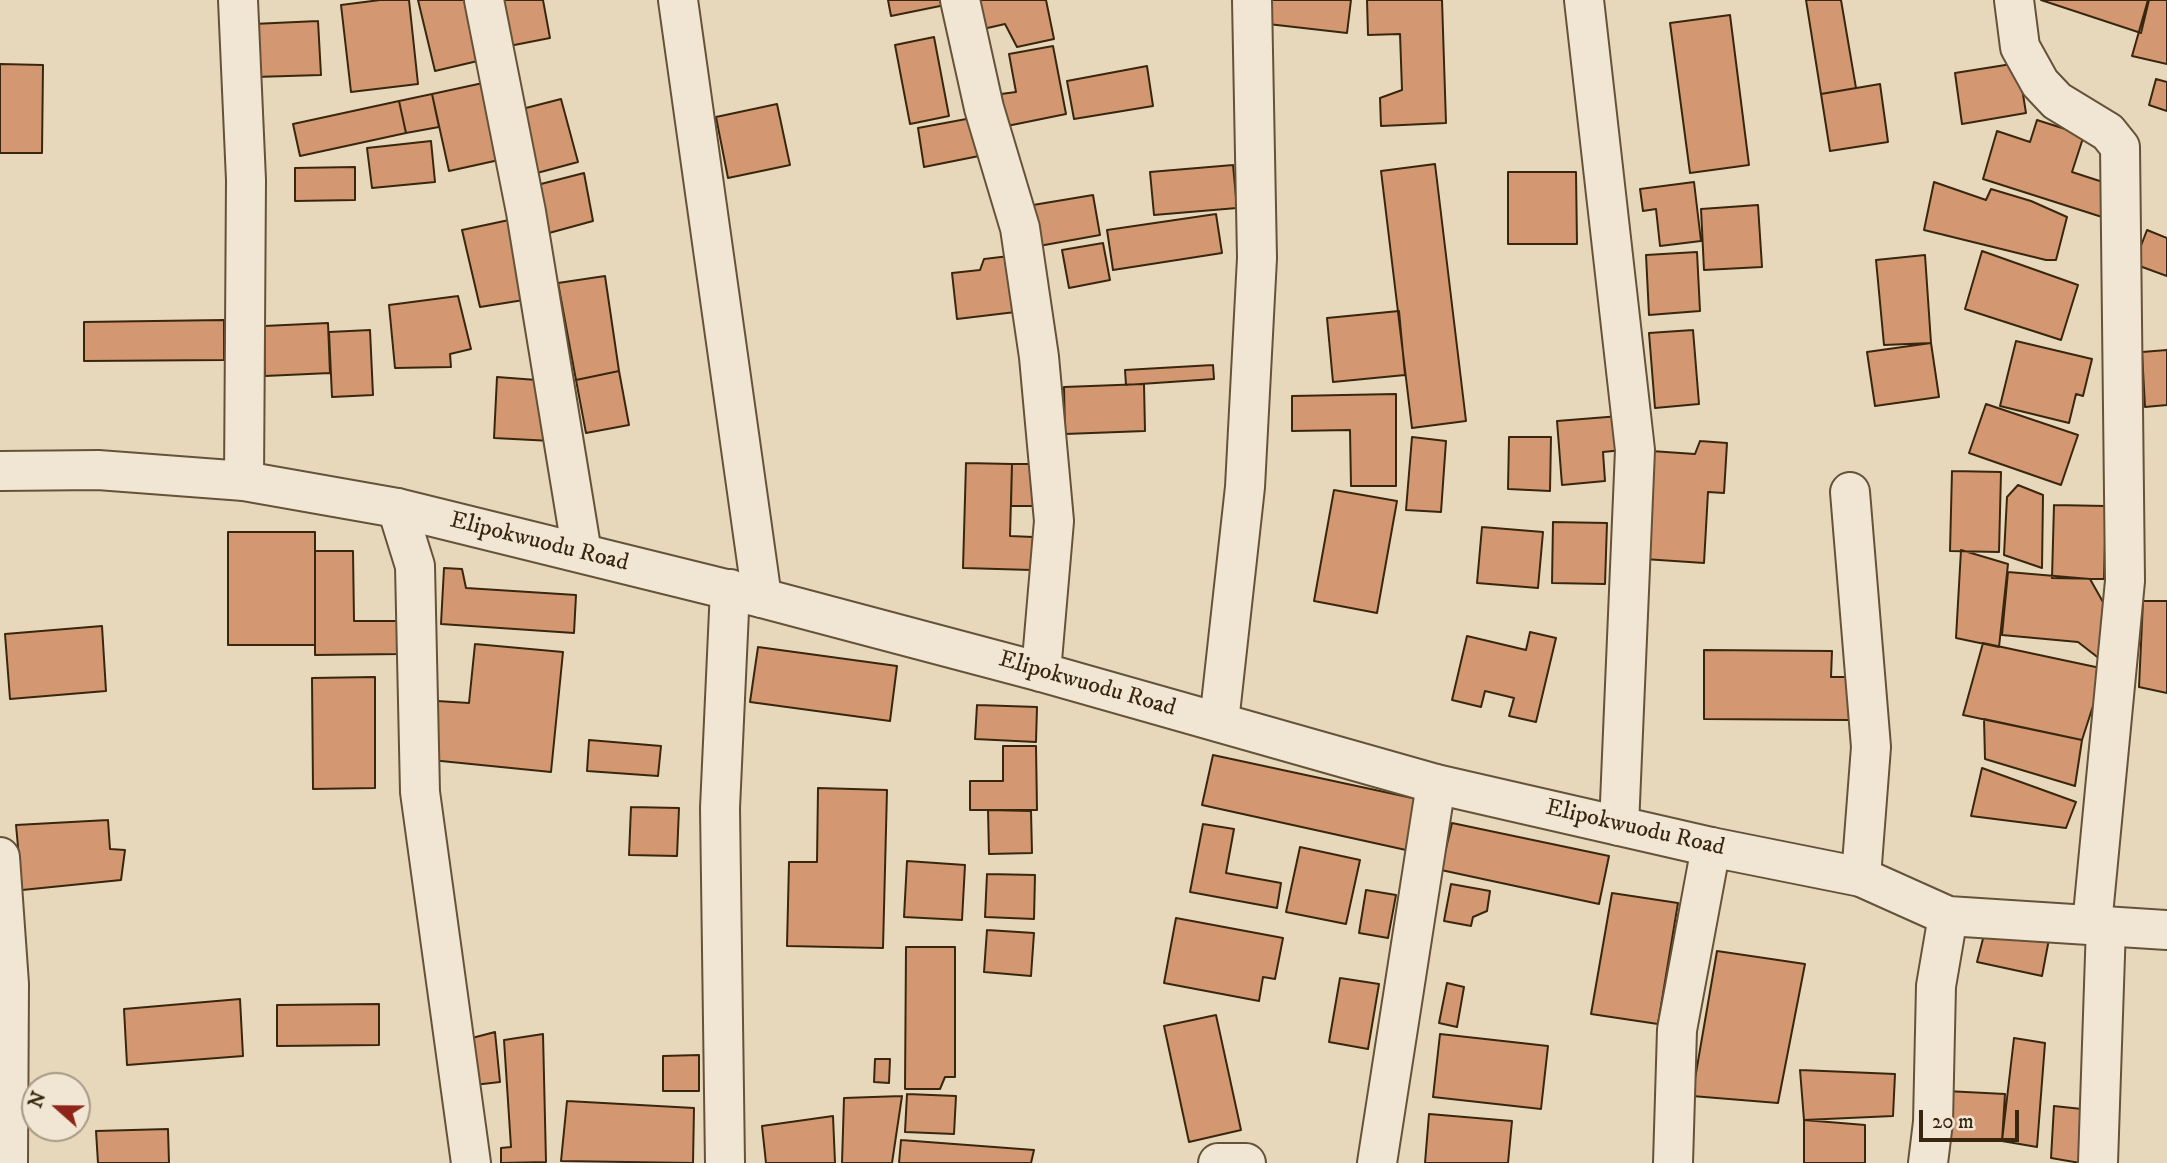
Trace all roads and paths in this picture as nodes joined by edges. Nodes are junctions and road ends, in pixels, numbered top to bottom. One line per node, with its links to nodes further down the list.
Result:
1 (238, 0): 9 (street)
2 (484, 0): 12 (street)
3 (678, 0): 13 (street)
4 (960, 0): 14 (street)
5 (1252, 0): 15 (street)
6 (1584, 0): 17 (street)
7 (2014, 0): 22 (street)
8 (0, 471): 9 (street, Elipokwuodu Road)
9 (244, 481): 11 (street, Elipokwuodu Road)
10 (1850, 492): 20 (street)
11 (397, 508): 12 (street, Elipokwuodu Road); 24 (street)
12 (582, 553): 13 (street, Elipokwuodu Road)
13 (746, 594): 14 (street, Elipokwuodu Road); 26 (street)
14 (1041, 672): 15 (street, Elipokwuodu Road)
15 (1219, 722): 16 (street, Elipokwuodu Road)
16 (1437, 784): 17 (street, Elipokwuodu Road); 29 (street)
17 (1619, 826): 18 (street, Elipokwuodu Road)
18 (1711, 847): 20 (street, Elipokwuodu Road); 30 (street)
19 (0, 856): 25 (street)
20 (1861, 877): 21 (street, Elipokwuodu Road)
21 (1948, 916): 22 (street, Elipokwuodu Road); 31 (street)
22 (2099, 926): 23 (street, Elipokwuodu Road); 32 (street)
23 (2167, 930)
24 (459, 1162)
25 (8, 1163)
26 (725, 1163)
27 (1218, 1163): 28 (street)
28 (1246, 1163)
29 (1377, 1163)
30 (1673, 1163)
31 (1928, 1163)
32 (2098, 1163)

